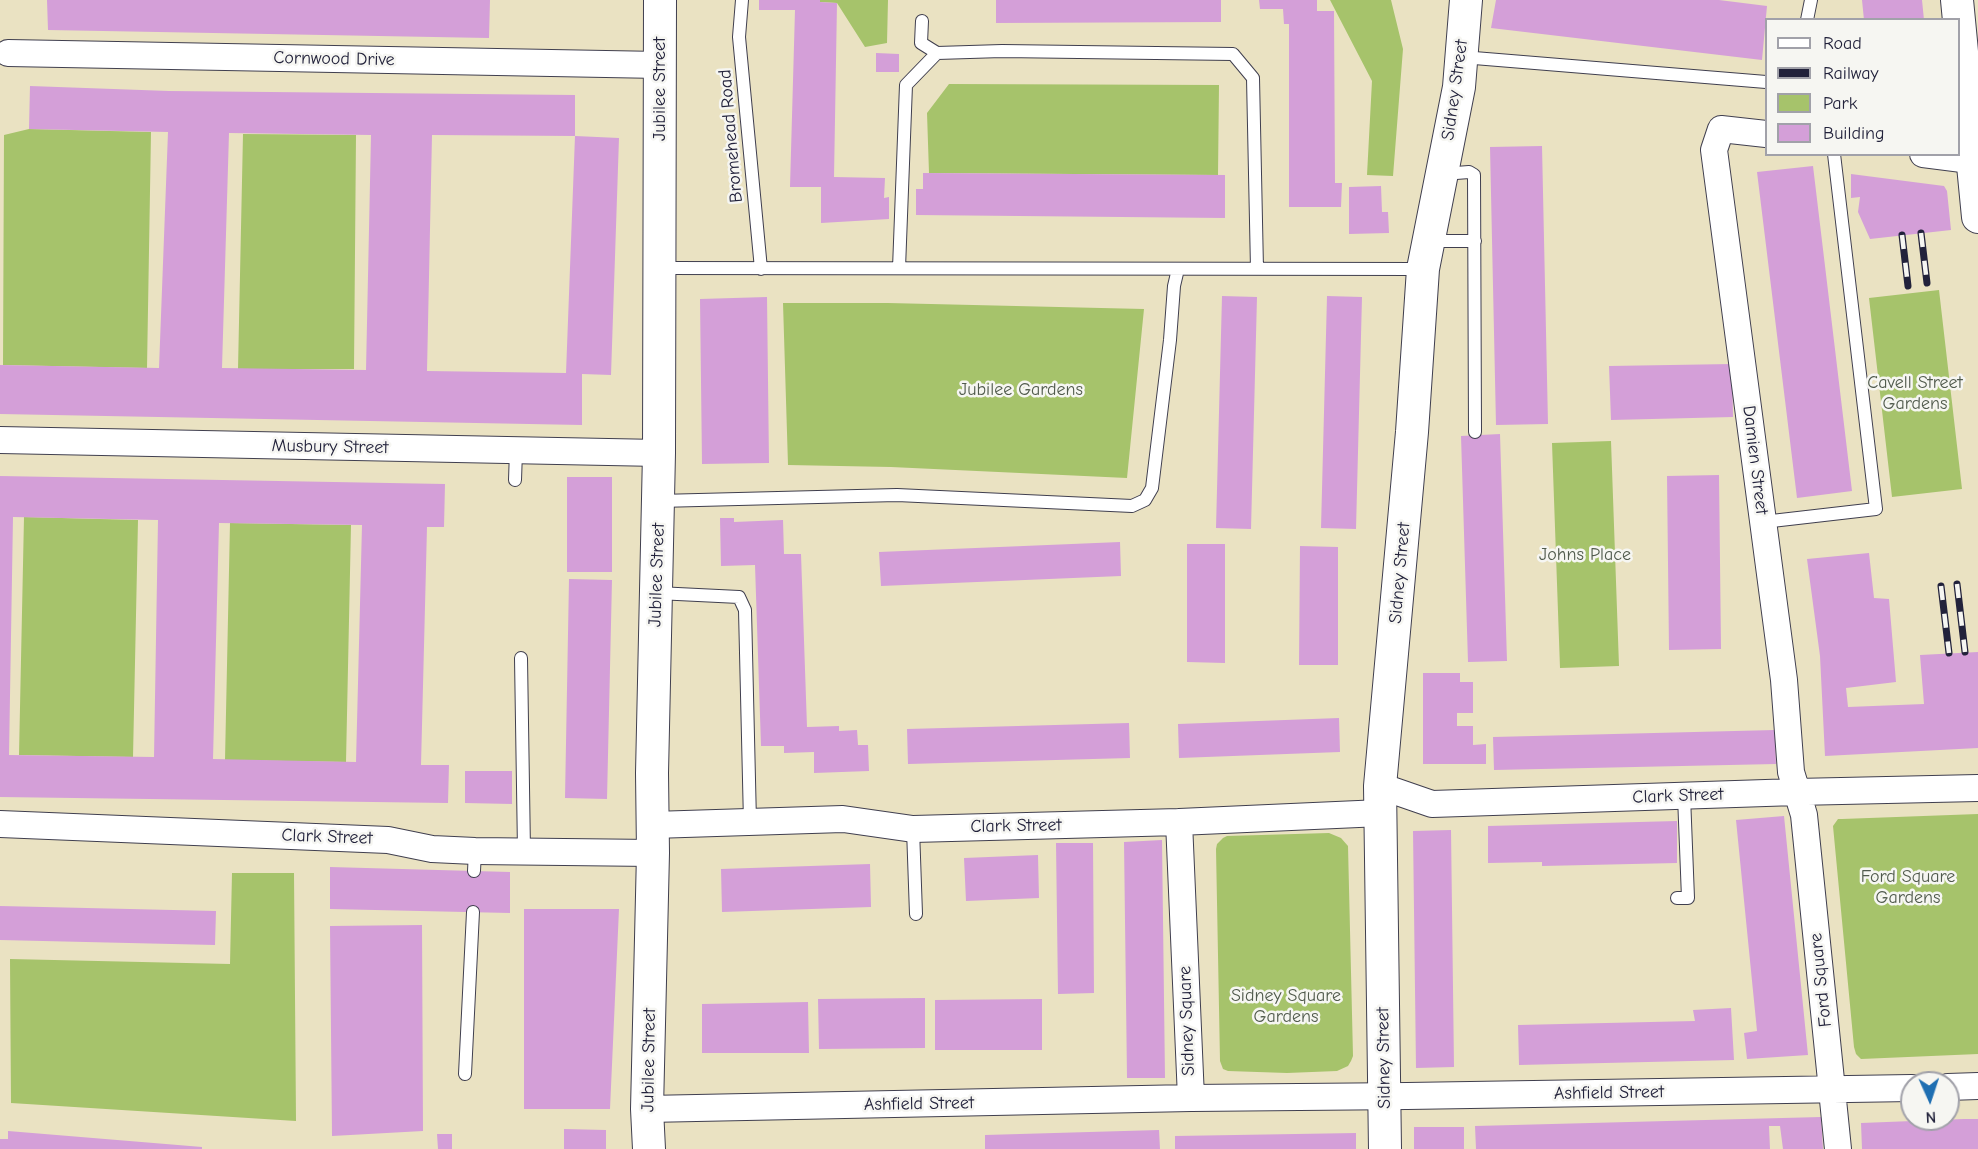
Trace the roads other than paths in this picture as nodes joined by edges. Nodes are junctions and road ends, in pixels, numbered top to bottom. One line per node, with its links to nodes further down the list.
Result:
1 (660, 0): 13 (street, Jubilee Street)
2 (742, 0): 25 (lane, Bromehead Road)
3 (1466, 0): 12 (street, Sidney Street)
4 (1811, 0): 6 (lane)
5 (1957, 0): 7 (street)
6 (1807, 18)
7 (1959, 18)
8 (922, 21): 11 (lane)
9 (1960, 25): 18 (street)
10 (8, 52): 13 (street, Cornwood Drive)
11 (937, 53): 24 (lane); 27 (lane)
12 (1461, 57): 14 (lane); 19 (street, Sidney Street)
13 (660, 65): 23 (street, Jubilee Street)
14 (1765, 82)
15 (1765, 134): 34 (street, Damien Street)
16 (1834, 156): 34 (lane)
17 (1938, 156): 18 (street)
18 (1976, 161): 20 (street)
19 (1442, 174): 21 (lane); 22 (street, Sidney Street)
20 (1978, 217)
21 (1475, 241): 22 (lane); 28 (lane)
22 (1426, 255): 27 (lane); 40 (street, Sidney Street)
23 (660, 268): 25 (lane); 31 (street, Jubilee Street)
24 (898, 268): 25 (lane); 26 (lane)
25 (761, 269)
26 (1178, 269): 27 (lane); 33 (lane)
27 (1257, 269)
28 (1475, 432)
29 (0, 440): 30 (street, Musbury Street)
30 (516, 451): 31 (street, Musbury Street); 32 (lane)
31 (659, 453): 33 (street, Jubilee Street)
32 (515, 480)
33 (659, 501): 35 (street, Jubilee Street)
34 (1763, 522): 38 (street, Damien Street)
35 (656, 592): 41 (lane); 45 (street, Jubilee Street)
36 (521, 658): 46 (lane)
37 (1978, 788): 38 (street, Clark Street)
38 (1796, 792): 39 (street, Clark Street); 54 (street, Ford Square)
39 (1684, 796): 40 (street, Clark Street); 47 (lane)
40 (1380, 799): 42 (street, Clark Street); 55 (street, Sidney Street)
41 (750, 822): 44 (street, Clark Street); 45 (street, Clark Street)
42 (1179, 822): 44 (street, Clark Street); 56 (street, Sidney Square)
43 (0, 824): 46 (street, Clark Street)
44 (913, 829): 49 (lane)
45 (653, 838): 46 (street, Clark Street); 57 (street, Jubilee Street)
46 (524, 851)
47 (1677, 898)
48 (473, 912): 50 (lane)
49 (916, 914)
50 (465, 1074)
51 (1978, 1086): 52 (street)
52 (1960, 1087)
53 (1900, 1088): 54 (street)
54 (1832, 1090): 55 (street, Ashfield Street); 60 (street, Ford Square)
55 (1385, 1096): 56 (street, Sidney Square); 59 (street, Sidney Street)
56 (1191, 1098): 57 (street, Ashfield Street)
57 (648, 1109): 58 (street, Jubilee Street)
58 (649, 1149)
59 (1385, 1149)
60 (1838, 1149)

